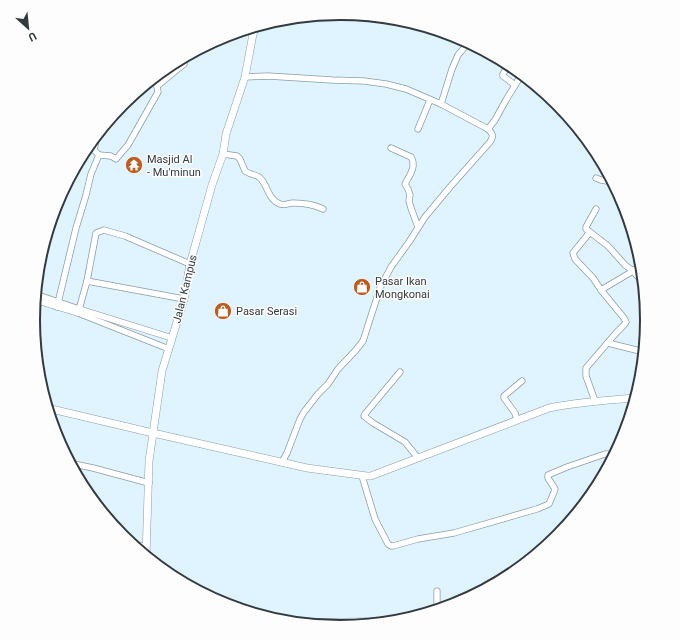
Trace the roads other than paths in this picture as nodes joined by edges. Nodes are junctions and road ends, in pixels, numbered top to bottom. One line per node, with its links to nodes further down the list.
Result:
1 (254, 33): 5 (street, Jalan Kampus)
2 (464, 47): 11 (street)
3 (184, 64): 9 (street)
4 (505, 70): 8 (street)
5 (245, 76): 10 (street); 16 (street, Jalan Kampus)
6 (519, 79): 8 (street)
7 (155, 84): 9 (street)
8 (515, 85): 13 (street)
9 (157, 86): 17 (street)
10 (430, 100): 11 (street); 12 (street)
11 (441, 104): 13 (street)
12 (418, 129)
13 (488, 129): 22 (street)
14 (94, 148): 17 (street)
15 (392, 148): 22 (street)
16 (223, 154): 20 (street); 24 (street, Jalan Kampus)
17 (99, 155): 33 (street)
18 (596, 178): 19 (street)
19 (606, 180)
20 (323, 209)
21 (596, 209): 23 (street)
22 (418, 227): 48 (street)
23 (590, 232): 26 (street); 29 (street)
24 (190, 264): 28 (street); 31 (street, Jalan Kampus)
25 (636, 268): 26 (street)
26 (633, 271): 27 (street); 29 (street)
27 (637, 276)
28 (86, 281): 31 (street); 34 (street)
29 (601, 290): 36 (street)
30 (40, 296): 33 (street)
31 (184, 299): 35 (street, Jalan Kampus)
32 (40, 301): 33 (street)
33 (58, 304): 34 (street)
34 (79, 311): 35 (street); 37 (street)
35 (172, 338): 37 (street, Jalan Kampus)
36 (608, 343): 38 (street); 42 (street)
37 (169, 349): 45 (street, Jalan Kampus)
38 (639, 351)
39 (400, 372): 47 (street)
40 (522, 381): 44 (street)
41 (629, 400): 42 (street)
42 (595, 401): 44 (street)
43 (53, 409): 45 (street)
44 (517, 420): 47 (street)
45 (153, 433): 48 (street); 51 (street, Jalan Kampus)
46 (609, 455): 50 (street)
47 (418, 458): 50 (street)
48 (282, 462): 50 (street)
49 (76, 465): 51 (street)
50 (362, 476)
51 (149, 483): 53 (street, Jalan Kampus)
52 (142, 546): 53 (street)
53 (146, 547)
54 (437, 591): 55 (street)
55 (437, 605)

